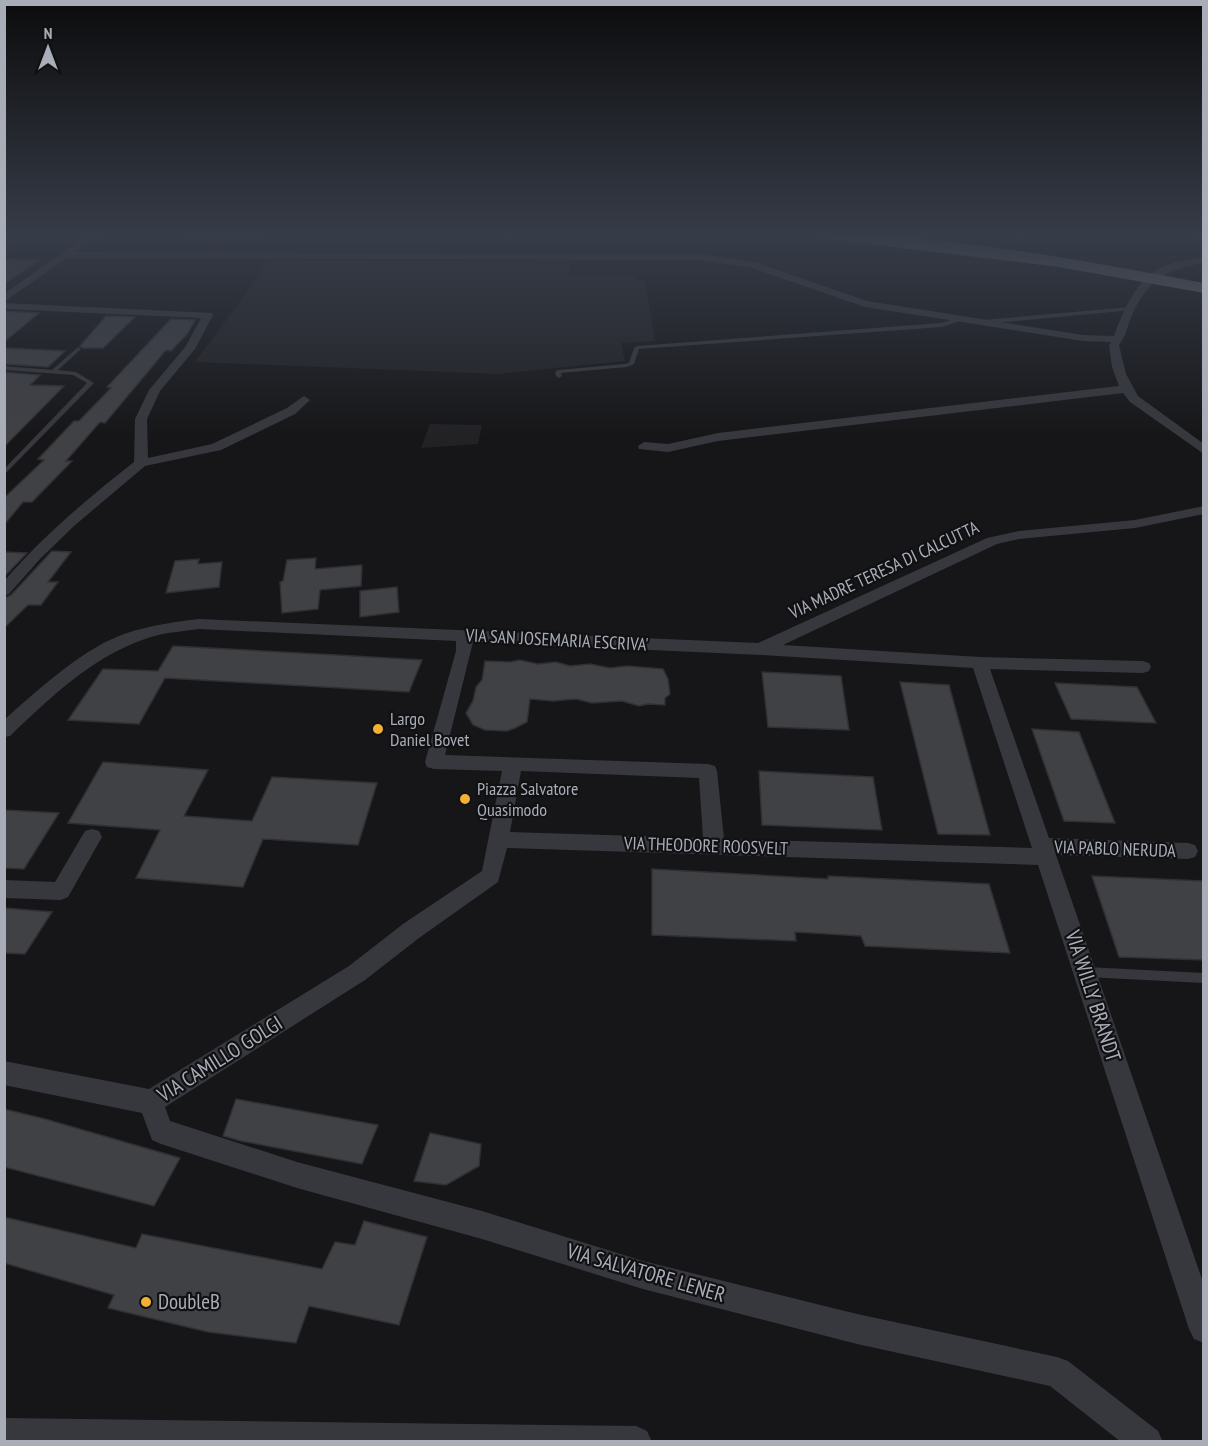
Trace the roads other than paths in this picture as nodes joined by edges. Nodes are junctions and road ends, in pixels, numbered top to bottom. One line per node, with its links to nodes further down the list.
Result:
1 (858, 301): 5 (street)
2 (1136, 301): 4 (street)
3 (4, 306): 16 (street)
4 (1131, 309): 6 (lane); 7 (street)
5 (961, 319): 6 (street); 11 (lane)
6 (981, 322): 7 (street)
7 (1119, 339): 12 (street)
8 (78, 349): 10 (lane)
9 (4, 368): 10 (lane)
10 (54, 371): 17 (lane)
11 (559, 376)
12 (1126, 389): 14 (street); 15 (street)
13 (304, 400): 16 (street)
14 (644, 446)
15 (1203, 450)
16 (141, 463): 19 (street)
17 (4, 473)
18 (1203, 510): 21 (street, VIA MADRE TERESA DI CALCUTTA)
19 (4, 591)
20 (465, 636): 21 (street, VIA SAN JOSEMARIA ESCRIVA'); 24 (street, VIA SAN JOSEMARIA ESCRIVA'); 25 (street)
21 (761, 649): 22 (street, VIA SAN JOSEMARIA ESCRIVA')
22 (980, 663): 23 (street, VIA SAN JOSEMARIA ESCRIVA'); 29 (street, VIA WILLY BRANDT)
23 (1143, 667)
24 (4, 731)
25 (513, 764): 27 (street); 28 (street)
26 (92, 837): 31 (street)
27 (499, 840): 28 (street, VIA THEODORE ROOSVELT); 35 (street, VIA CAMILLO GOLGI)
28 (714, 846): 29 (street, VIA THEODORE ROOSVELT)
29 (1045, 851): 30 (street, VIA PABLO NERUDA); 32 (street, VIA WILLY BRANDT)
30 (1188, 851)
31 (4, 889)
32 (1085, 972): 33 (lane); 36 (street, VIA WILLY BRANDT)
33 (1203, 978)
34 (4, 1073): 35 (street, VIA CAMILLO GOLGI)
35 (151, 1102): 40 (street, VIA SALVATORE LENER)
36 (1203, 1329)
37 (4, 1434): 38 (street)
38 (74, 1438): 39 (street)
39 (636, 1442)
40 (1147, 1442)

